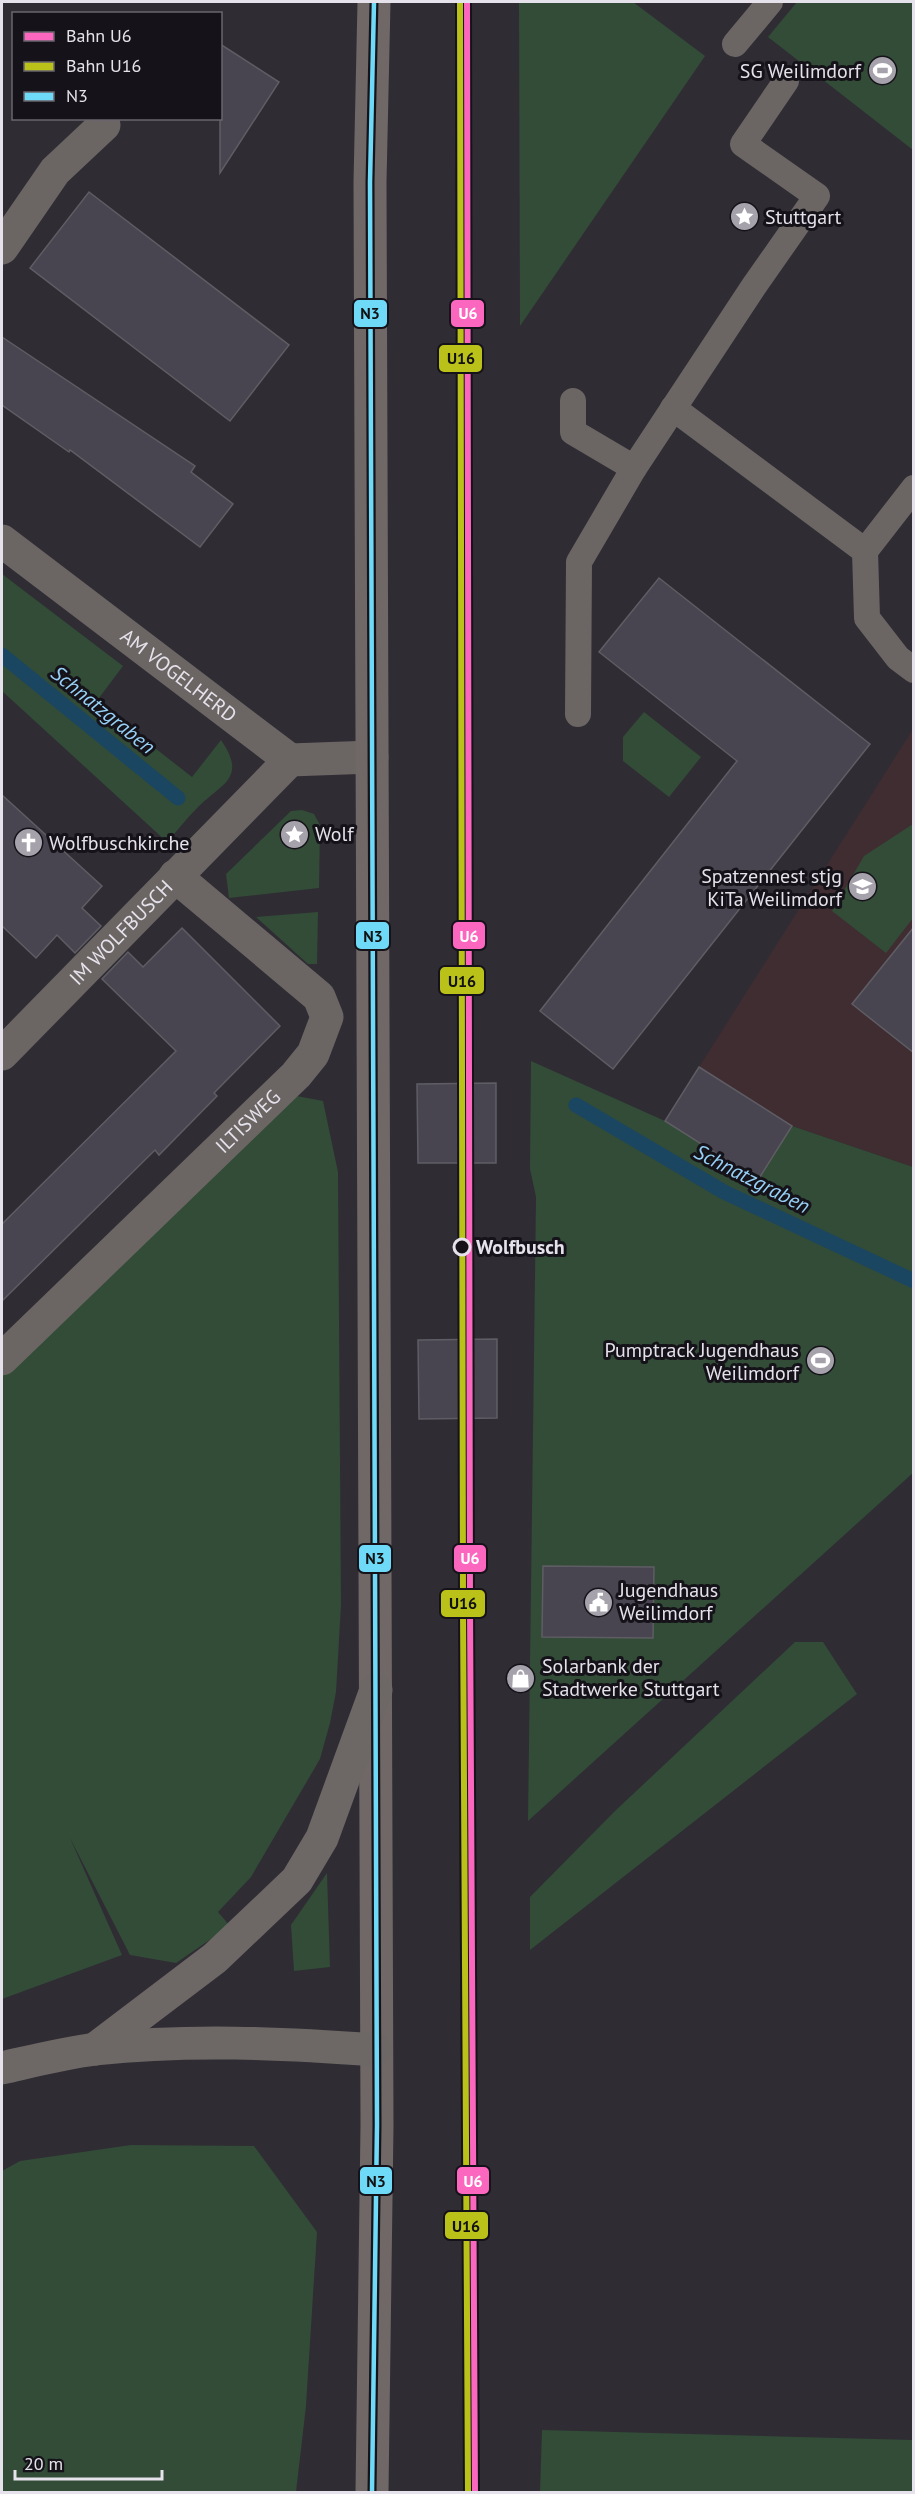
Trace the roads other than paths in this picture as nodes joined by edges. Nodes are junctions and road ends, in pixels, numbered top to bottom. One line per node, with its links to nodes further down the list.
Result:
1 (374, 2): 15 (main road)
2 (770, 2): 3 (lane)
3 (735, 44)
4 (786, 81): 8 (lane)
5 (104, 124): 6 (street)
6 (2, 248)
7 (573, 401): 9 (lane)
8 (673, 408): 9 (lane); 12 (lane)
9 (634, 468): 14 (lane)
10 (914, 488): 12 (lane)
11 (2, 541): 16 (street, AM VOGELHERD)
12 (865, 551): 13 (lane)
13 (914, 670)
14 (578, 714)
15 (372, 757): 16 (street); 20 (main road)
16 (290, 760): 17 (street, IM WOLFBUSCH)
17 (175, 876): 18 (street, IM WOLFBUSCH); 19 (street, ILTISWEG)
18 (2, 1054)
19 (2, 1359)
20 (375, 1690): 21 (main road); 22 (main road)
21 (95, 2049): 22 (main road); 23 (main road)
22 (375, 2050): 24 (main road)
23 (2, 2068)
24 (372, 2493)

